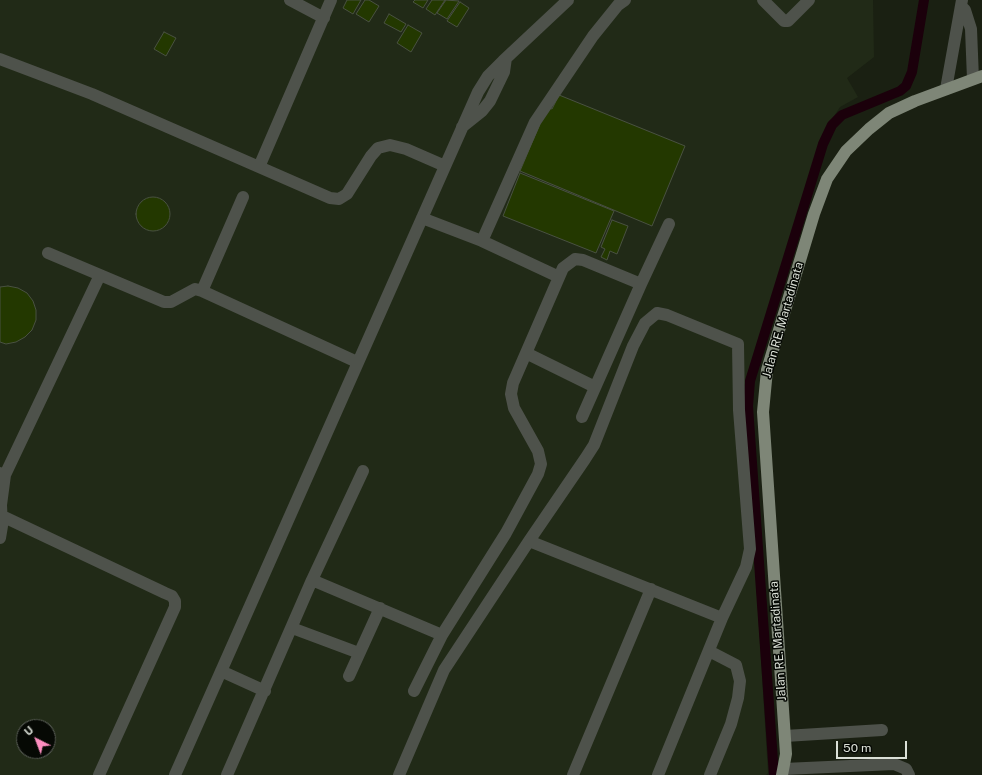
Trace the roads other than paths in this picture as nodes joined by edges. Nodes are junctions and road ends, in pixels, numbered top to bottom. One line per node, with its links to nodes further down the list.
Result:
1 (290, 0): 8 (lane)
2 (331, 0): 8 (lane)
3 (568, 0): 12 (lane)
4 (625, 0): 17 (lane)
5 (763, 0): 6 (lane)
6 (809, 0)
7 (961, 3): 10 (lane); 11 (lane)
8 (324, 18): 13 (lane)
9 (0, 59): 13 (lane)
10 (978, 78): 11 (main road, Jalan RE. Martadinata)
11 (946, 89): 45 (main road, Jalan RE. Martadinata)
12 (445, 166): 13 (lane); 15 (lane)
13 (260, 167)
14 (243, 197): 22 (lane)
15 (422, 218): 17 (lane); 24 (lane)
16 (669, 224): 21 (lane)
17 (482, 241): 20 (lane)
18 (48, 253): 19 (lane)
19 (100, 274): 22 (lane); 28 (lane)
20 (559, 277): 21 (lane); 23 (lane)
21 (640, 284): 25 (lane)
22 (202, 291): 24 (lane)
23 (526, 353): 25 (lane); 37 (lane)
24 (357, 362): 40 (lane)
25 (595, 387): 26 (lane)
26 (582, 417)
27 (363, 470): 32 (lane)
28 (3, 474): 29 (lane)
29 (2, 516): 30 (lane); 48 (lane)
30 (0, 538)
31 (529, 541): 33 (lane); 35 (lane); 51 (lane)
32 (312, 580): 34 (lane); 36 (lane)
33 (651, 589): 35 (lane); 52 (lane)
34 (380, 608): 37 (lane); 39 (lane)
35 (722, 618): 38 (lane)
36 (292, 628): 39 (lane); 42 (lane)
37 (442, 635): 43 (lane)
38 (709, 651): 53 (lane); 54 (lane)
39 (359, 653): 41 (lane)
40 (221, 671): 42 (lane); 49 (lane)
41 (349, 676)
42 (266, 691): 50 (lane)
43 (414, 691)
44 (882, 730): 45 (lane)
45 (785, 736): 47 (main road, Jalan RE. Martadinata)
46 (819, 771): 47 (lane); 55 (lane)
47 (783, 772)
48 (99, 775)
49 (175, 775)
50 (227, 775)
51 (399, 775)
52 (573, 775)
53 (658, 775)
54 (710, 775)
55 (909, 775)

